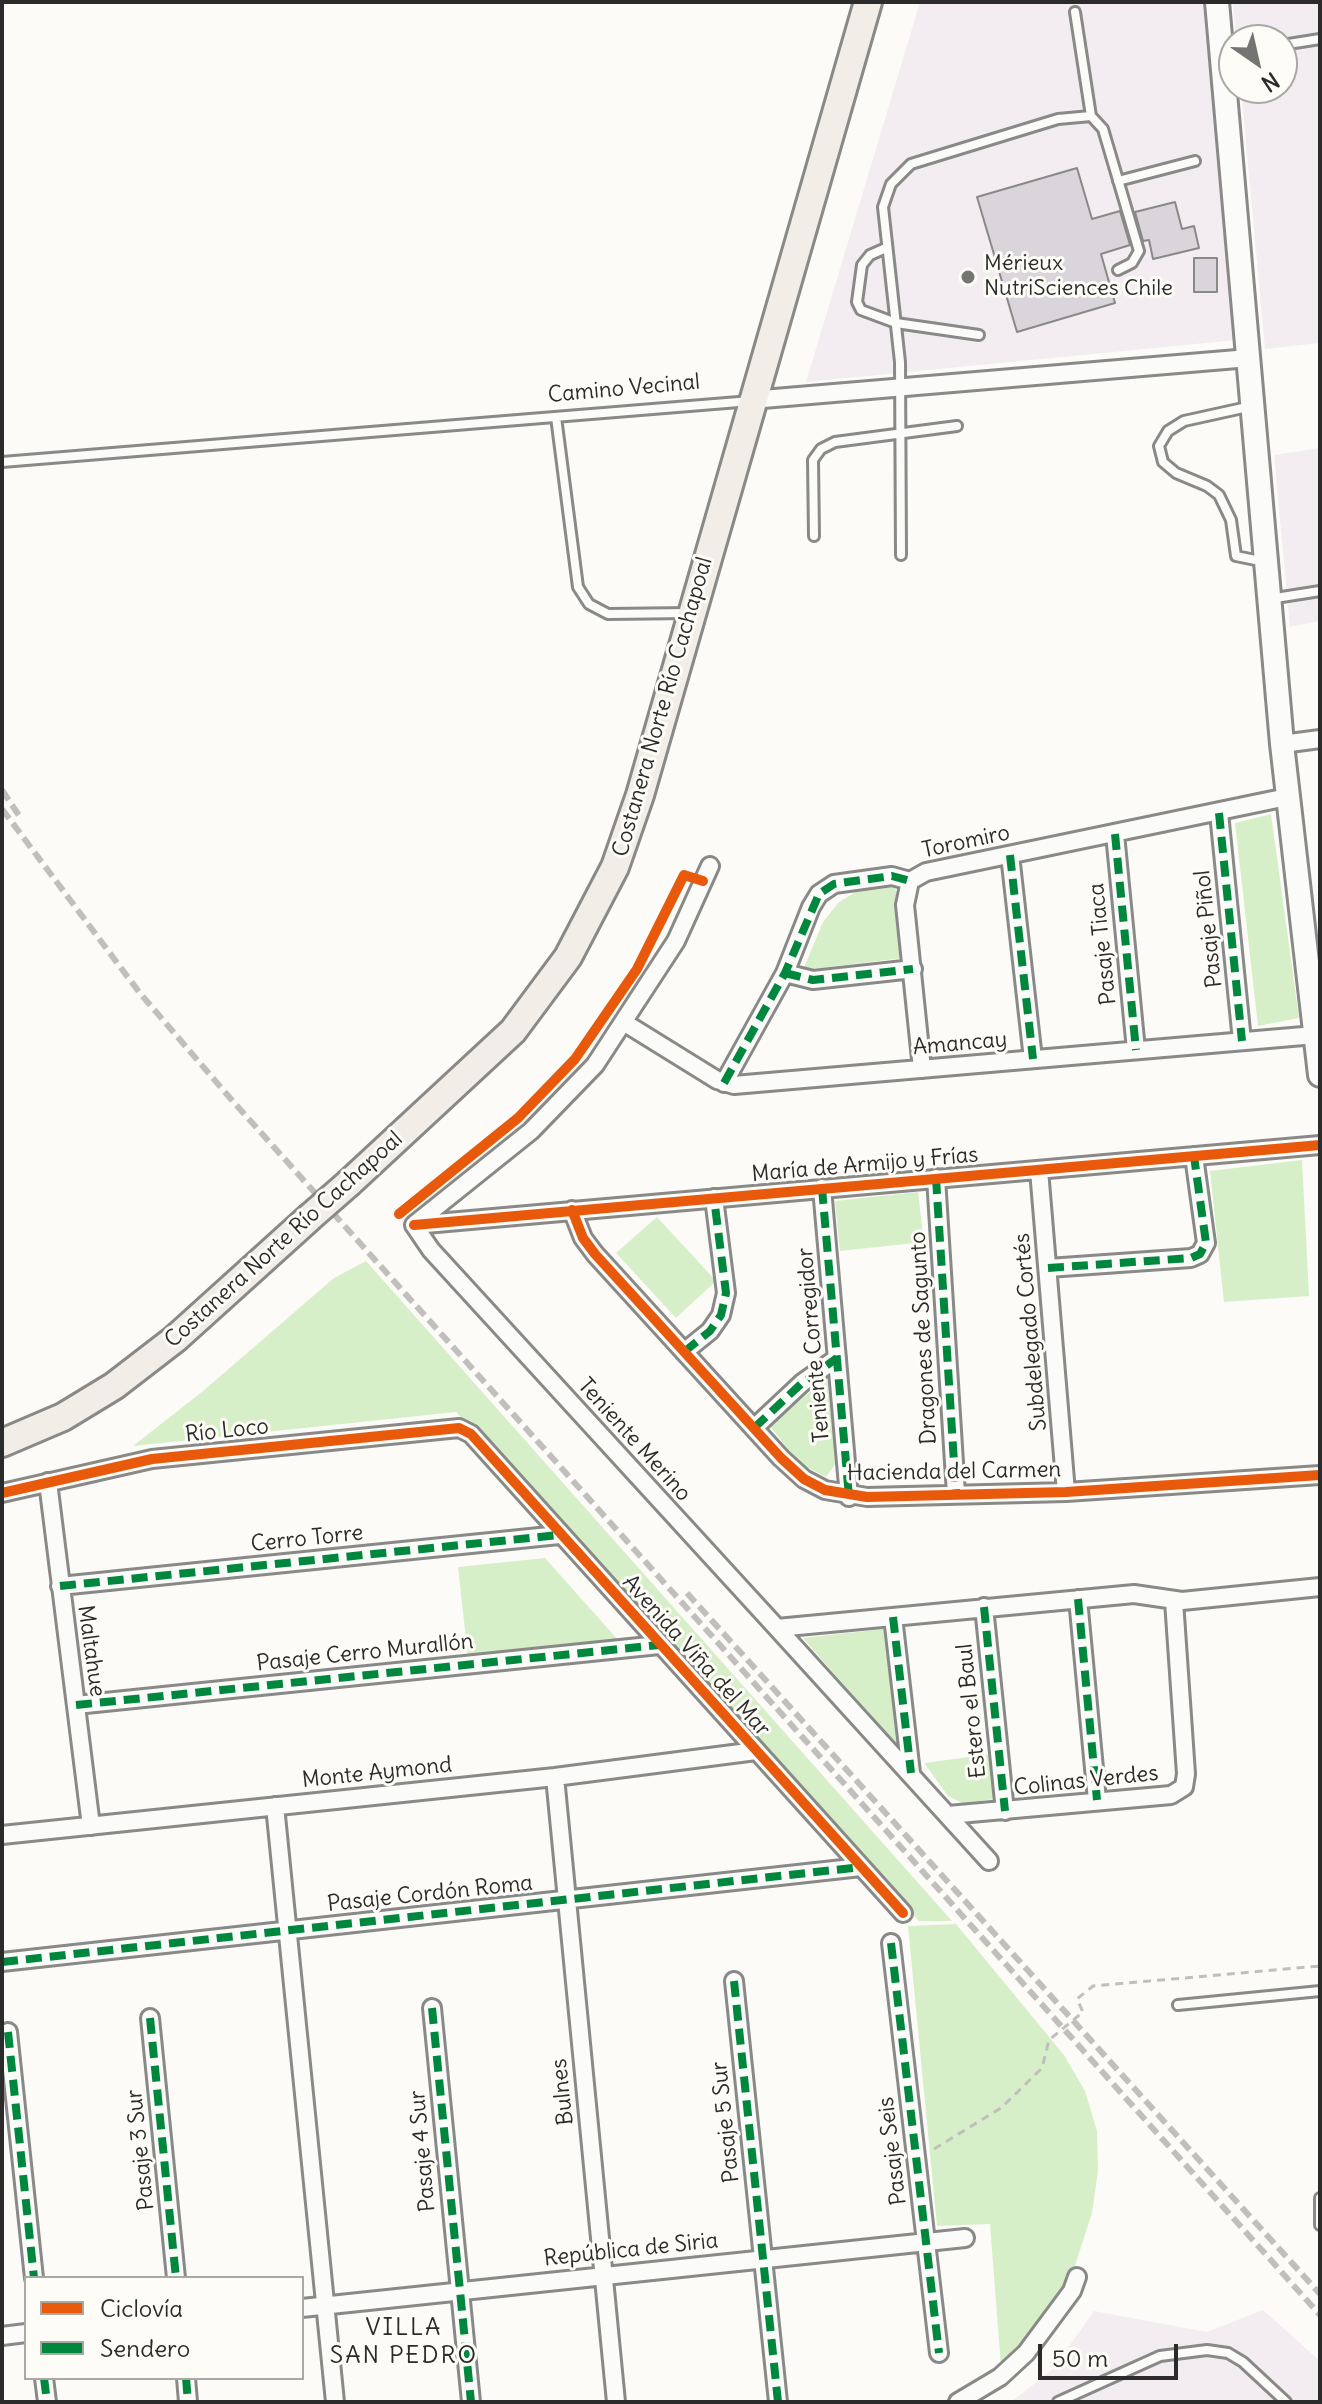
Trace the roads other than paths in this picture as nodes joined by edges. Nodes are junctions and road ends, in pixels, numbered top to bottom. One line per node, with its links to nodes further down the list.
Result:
1 (868, 2): 17 (main road, Costanera Norte Río Cachapoal)
2 (1217, 2): 4 (main road)
3 (1075, 12): 8 (lane)
4 (1222, 24)
5 (1320, 39): 6 (lane)
6 (1298, 42)
7 (1232, 104): 15 (main road)
8 (1091, 116): 10 (lane); 11 (lane)
9 (1195, 161): 10 (lane)
10 (1118, 181): 12 (lane)
11 (886, 248): 13 (lane); 13 (lane)
12 (1118, 270)
13 (896, 323): 14 (lane); 16 (lane)
14 (979, 335)
15 (1249, 358): 16 (street, Camino Vecinal); 18 (main road)
16 (901, 387): 17 (street, Camino Vecinal); 21 (lane)
17 (751, 400): 19 (lane, Camino Vecinal); 28 (main road, Costanera Norte Río Cachapoal)
18 (1252, 405): 25 (main road); 25 (lane)
19 (556, 417): 22 (lane, Camino Vecinal); 28 (lane)
20 (957, 426): 21 (lane)
21 (901, 433): 23 (lane); 24 (lane)
22 (2, 462)
23 (814, 536)
24 (901, 555)
25 (1265, 562): 27 (main road)
26 (1320, 591): 27 (lane)
27 (1268, 599): 30 (main road)
28 (691, 612): 61 (main road, Costanera Norte Río Cachapoal, bridge)
29 (1320, 739): 30 (street)
30 (1282, 744): 31 (main road)
31 (1287, 797): 32 (street, Toromiro); 37 (main road)
32 (1219, 813): 33 (street, Toromiro); 42 (street, Pasaje Piñol)
33 (1115, 834): 34 (street, Toromiro); 43 (street, Pasaje Tiaca)
34 (1010, 855): 36 (street, Toromiro); 44 (street)
35 (710, 866): 40 (street)
36 (910, 881): 38 (street); 39 (street, Toromiro)
37 (1312, 948): 41 (main road)
38 (913, 969): 39 (street); 45 (street)
39 (785, 973): 47 (street, Toromiro)
40 (625, 1023): 47 (street); 55 (street)
41 (1315, 1035): 42 (street, Amancay); 46 (main road)
42 (1242, 1041): 43 (street, Amancay)
43 (1136, 1050): 44 (street, Amancay)
44 (1033, 1059): 45 (street, Amancay)
45 (922, 1069): 47 (street, Amancay)
46 (1320, 1075)
47 (724, 1083)
48 (1320, 1145): 49 (street, María de Armijo y Frías)
49 (1194, 1156): 50 (street, María de Armijo y Frías); 56 (street)
50 (1039, 1170): 51 (street, María de Armijo y Frías); 56 (street, Subdelegado Cortés)
51 (936, 1178): 52 (street, María de Armijo y Frías); 66 (street, Dragones de Sagunto)
52 (822, 1188): 53 (street, María de Armijo y Frías); 58 (street, Teniente Corregidor)
53 (714, 1198): 54 (street, María de Armijo y Frías); 57 (street)
54 (572, 1210): 55 (street, María de Armijo y Frías); 57 (street, Hacienda del Carmen)
55 (414, 1225): 75 (street, Teniente Merino)
56 (1048, 1268): 64 (street, Subdelegado Cortés)
57 (684, 1352): 60 (street, Hacienda del Carmen)
58 (837, 1358): 60 (street); 67 (street, Teniente Corregidor)
59 (459, 1428): 63 (street, Río Loco); 68 (street, Avenida Viña del Mar)
60 (754, 1428): 67 (street, Hacienda del Carmen)
61 (2, 1443)
62 (1320, 1475): 64 (street, Hacienda del Carmen)
63 (48, 1482): 65 (street, Río Loco); 69 (street, Maltahue)
64 (1066, 1492): 66 (street, Hacienda del Carmen)
65 (2, 1493)
66 (956, 1494): 67 (street, Hacienda del Carmen)
67 (849, 1497)
68 (559, 1535): 69 (street, Cerro Torre); 76 (street, Avenida Viña del Mar)
69 (60, 1586): 77 (street, Maltahue)
70 (1320, 1587): 72 (street)
71 (1078, 1599): 72 (street); 73 (street); 81 (street)
72 (1174, 1601): 81 (street, Colinas Verdes)
73 (984, 1607): 74 (street); 83 (street, Estero el Baul)
74 (893, 1617): 75 (street); 79 (street)
75 (777, 1628): 79 (street, Teniente Merino)
76 (659, 1645): 77 (street, Pasaje Cerro Murallón); 78 (street, Avenida Viña del Mar)
77 (76, 1705): 85 (street, Maltahue)
78 (756, 1751): 80 (street, Monte Aymond); 88 (street, Avenida Viña del Mar)
79 (911, 1773): 84 (street, Teniente Merino)
80 (555, 1777): 82 (street, Monte Aymond); 89 (street, Bulnes)
81 (1097, 1800): 83 (street, Colinas Verdes)
82 (275, 1806): 85 (street, Monte Aymond); 91 (street)
83 (1005, 1811): 84 (street, Colinas Verdes)
84 (948, 1815): 87 (street, Teniente Merino)
85 (91, 1826): 86 (street, Monte Aymond)
86 (2, 1835)
87 (989, 1861)
88 (861, 1867): 89 (street, Pasaje Cordón Roma); 90 (street, Avenida Viña del Mar)
89 (567, 1902): 91 (street, Pasaje Cordón Roma); 105 (street, Bulnes)
90 (903, 1913)
91 (290, 1931): 93 (street, Pasaje Cordón Roma); 110 (street)
92 (891, 1943): 103 (street, Pasaje Seis)
93 (2, 1962)
94 (734, 1981): 104 (street, Pasaje 5 Sur)
95 (1320, 1991): 96 (lane)
96 (1178, 2005)
97 (432, 2008): 109 (street, Pasaje 4 Sur)
98 (150, 2018): 107 (street, Pasaje 3 Sur)
99 (8, 2032): 106 (street)
100 (1320, 2198): 101 (lane)
101 (1320, 2225)
102 (965, 2238): 103 (street, República de Siria)
103 (926, 2242): 104 (street, República de Siria); 114 (street, Pasaje Seis)
104 (762, 2259): 105 (street, República de Siria); 122 (street, Pasaje 5 Sur)
105 (604, 2275): 109 (street, República de Siria); 121 (street, Bulnes)
106 (34, 2276)
107 (176, 2276)
108 (1077, 2277): 123 (street)
109 (459, 2289): 110 (street, República de Siria); 120 (street, Pasaje 4 Sur)
110 (326, 2307): 111 (street, República de Siria); 119 (street)
111 (304, 2308)
112 (24, 2333): 113 (street)
113 (2, 2336)
114 (939, 2353)
115 (44, 2380): 117 (street)
116 (186, 2380): 118 (street)
117 (47, 2402)
118 (188, 2402)
119 (335, 2402)
120 (471, 2402)
121 (616, 2402)
122 (778, 2402)
123 (958, 2402)
124 (1058, 2402): 125 (lane)
125 (1286, 2402)

